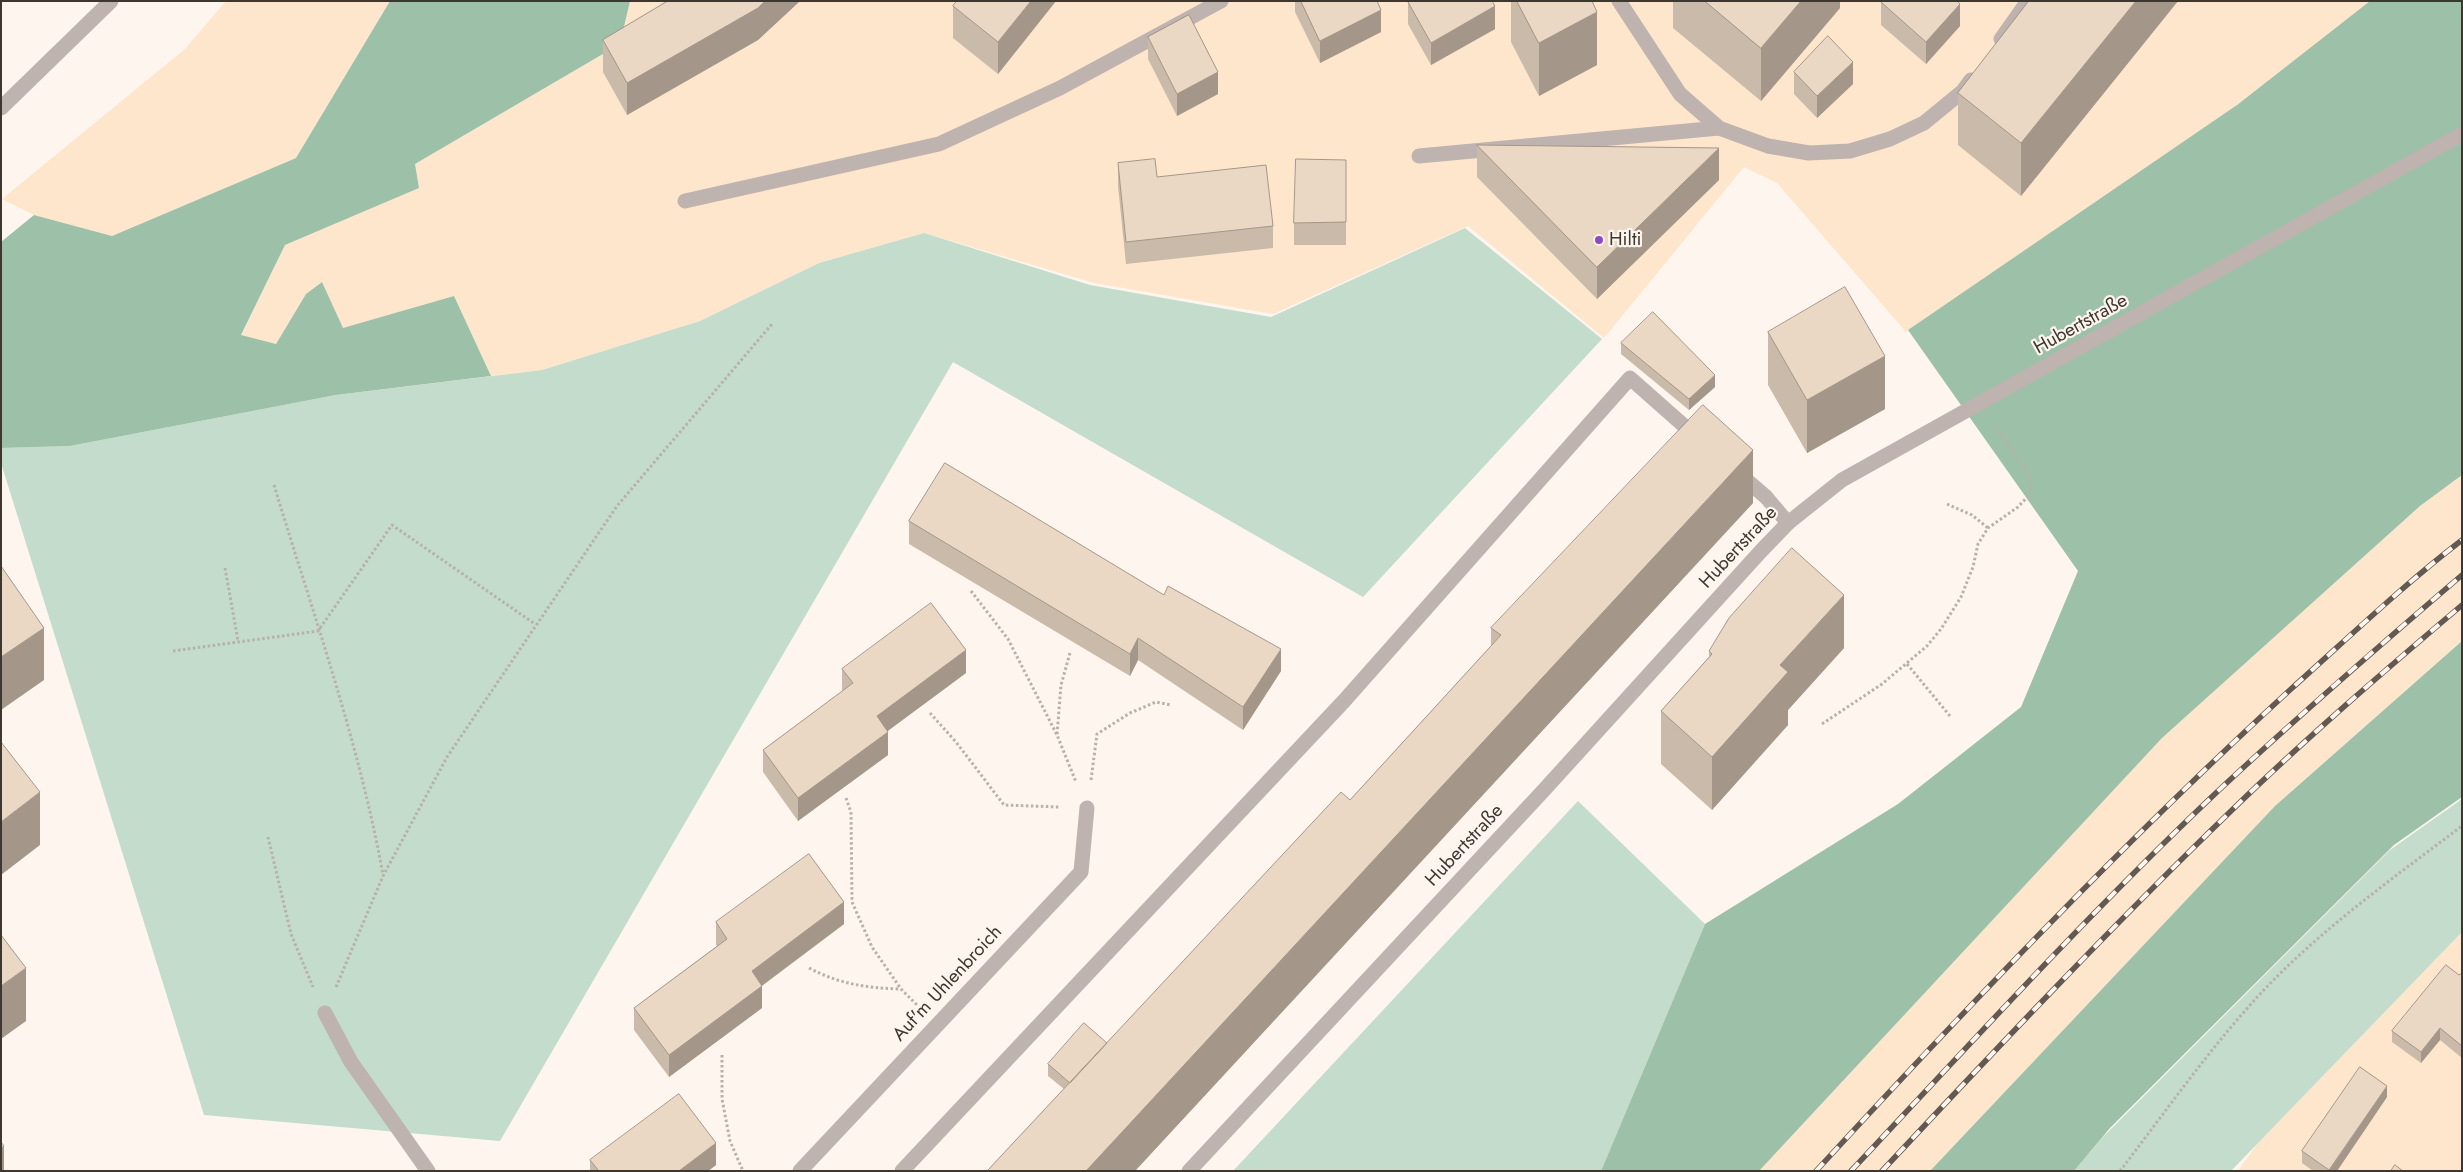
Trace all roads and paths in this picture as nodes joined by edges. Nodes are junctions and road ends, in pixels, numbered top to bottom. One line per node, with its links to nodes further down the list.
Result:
1 (111, 1): 7 (street)
2 (1221, 1): 11 (street)
3 (1619, 1): 8 (street)
4 (2028, 1): 5 (street)
5 (1990, 54)
6 (1979, 69): 8 (street)
7 (1, 108)
8 (1719, 128): 10 (street)
9 (2462, 134): 13 (street, Hubertstraße)
10 (1419, 156)
11 (685, 201)
12 (772, 324): 22 (path)
13 (1979, 405): 18 (street, Hubertstraße); 19 (path)
14 (1709, 447): 46 (street)
15 (1723, 460): 18 (street)
16 (274, 485): 23 (path)
17 (1946, 504): 19 (path)
18 (1788, 523): 47 (street, Hubertstraße)
19 (1988, 528): 27 (path)
20 (225, 568): 24 (path)
21 (971, 591): 32 (path)
22 (536, 624): 23 (path); 37 (path)
23 (318, 631): 24 (path); 37 (path)
24 (238, 640): 25 (path)
25 (173, 651)
26 (1070, 653): 32 (path)
27 (1907, 664): 30 (path); 31 (path)
28 (1171, 705): 34 (path)
29 (930, 713): 34 (path)
30 (1950, 716)
31 (1822, 724)
32 (1057, 735): 34 (path)
33 (846, 798): 39 (path)
34 (1087, 808): 41 (street, Auf'm Uhlenbroich)
35 (2462, 826): 48 (path)
36 (268, 837): 40 (path)
37 (383, 876): 40 (path)
38 (809, 968): 39 (path)
39 (901, 989): 41 (path)
40 (324, 1013): 43 (street)
41 (938, 1024): 45 (street, Auf'm Uhlenbroich)
42 (722, 1055): 44 (path)
43 (428, 1171)
44 (743, 1171)
45 (800, 1171)
46 (902, 1171)
47 (1189, 1171)
48 (2120, 1171)

